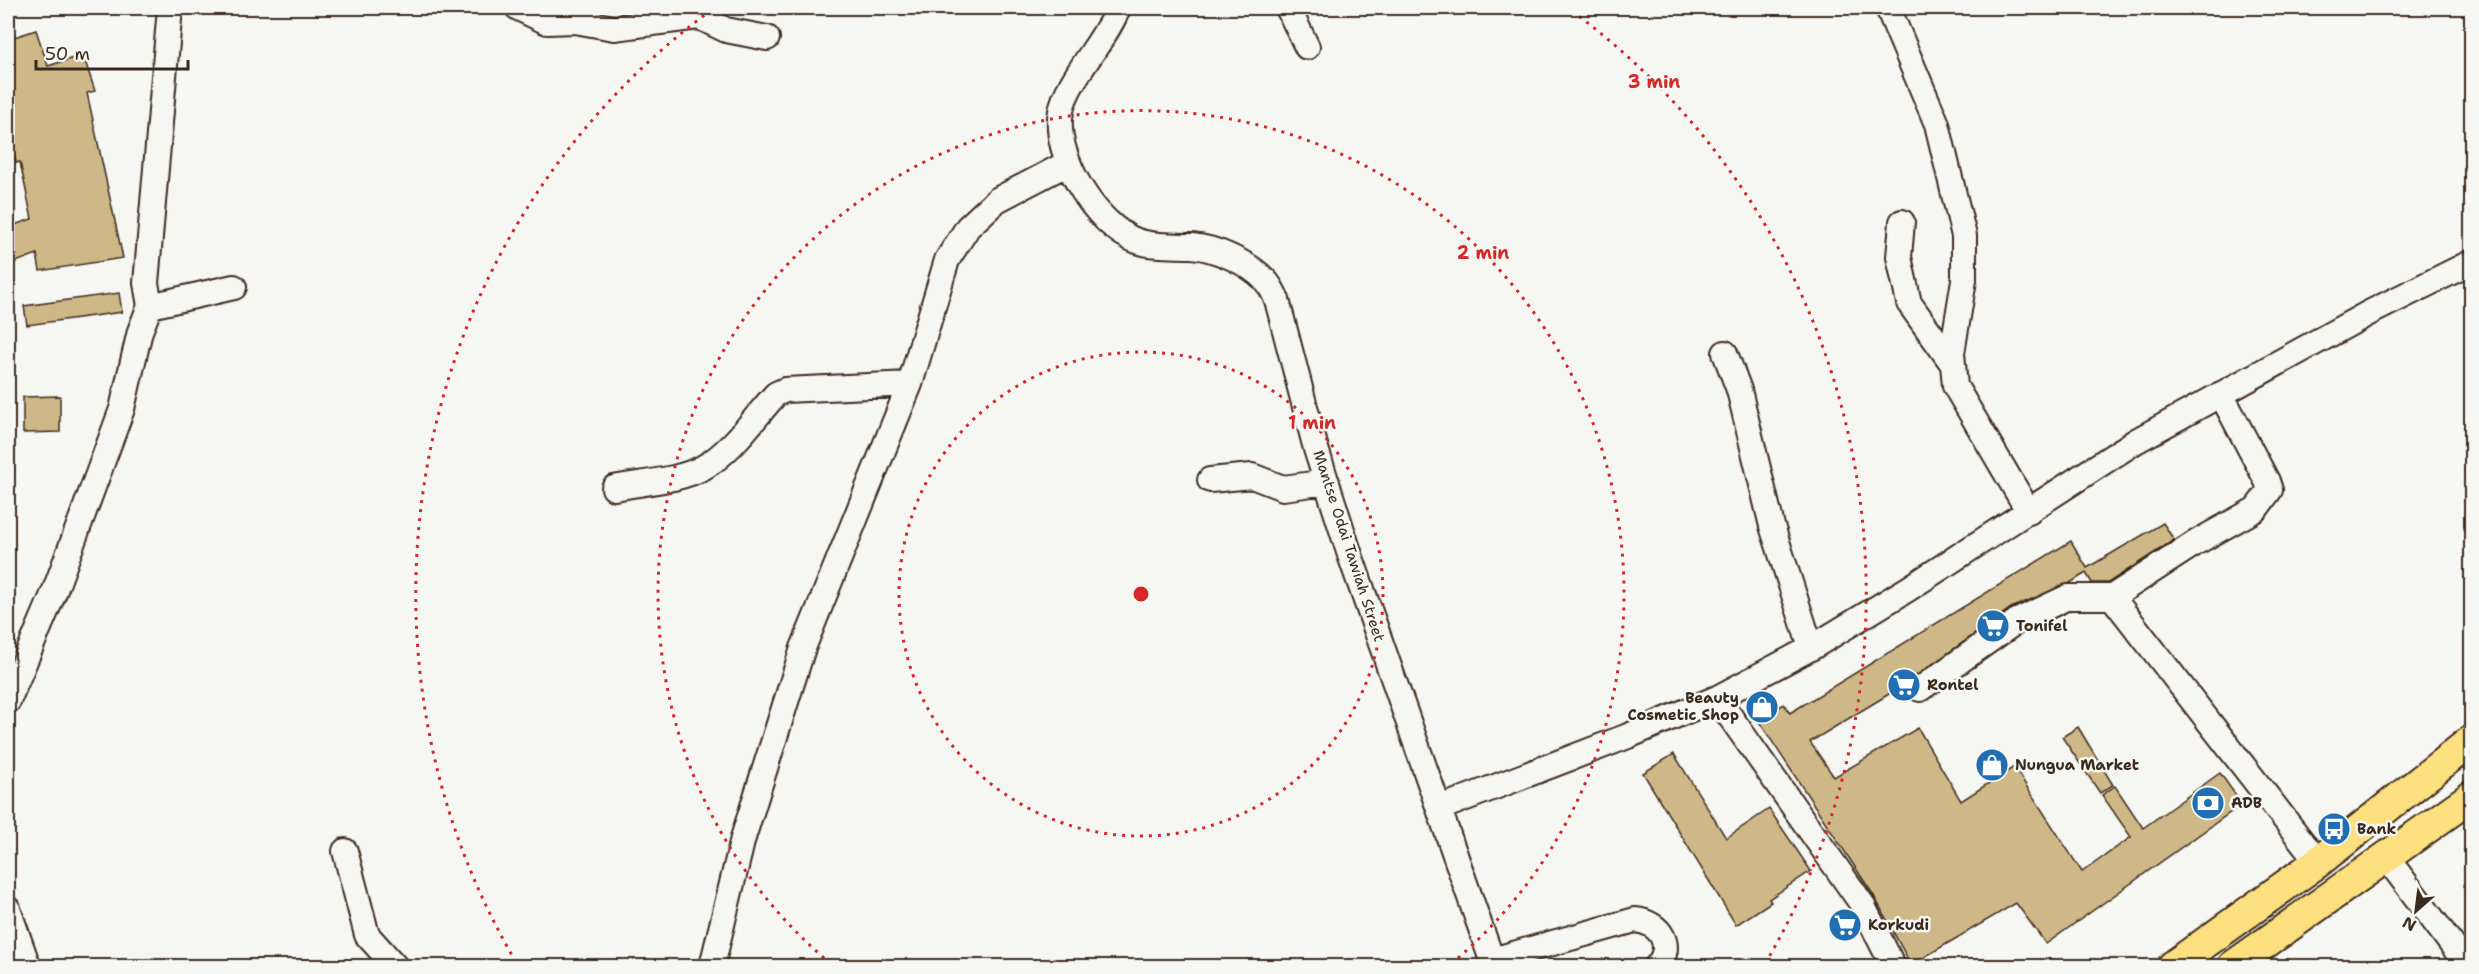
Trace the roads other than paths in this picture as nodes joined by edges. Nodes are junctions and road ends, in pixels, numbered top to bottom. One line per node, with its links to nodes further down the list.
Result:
1 (170, 8): 12 (street)
2 (519, 8): 6 (street)
3 (1118, 8): 8 (street, Mantse Odai Tawiah Street)
4 (1288, 8): 7 (street)
5 (1888, 8): 14 (street)
6 (767, 38)
7 (1307, 47)
8 (1066, 164): 15 (street); 18 (street, Mantse Odai Tawiah Street)
9 (1902, 222): 14 (street)
10 (2472, 262): 16 (street)
11 (234, 287): 12 (street)
12 (150, 306): 25 (street)
13 (1725, 352): 22 (street)
14 (1952, 363): 20 (street)
15 (909, 384): 19 (street); 36 (street)
16 (2220, 394): 20 (street); 21 (street)
17 (1210, 480): 18 (street)
18 (1327, 482): 28 (street, Mantse Odai Tawiah Street)
19 (614, 488)
20 (2029, 512): 22 (street)
21 (2112, 597): 23 (street); 31 (street)
22 (1811, 648): 24 (street)
23 (1920, 689)
24 (1717, 698): 28 (street); 38 (street)
25 (8, 701)
26 (2472, 740): 31 (main road)
27 (2472, 796): 30 (main road)
28 (1440, 808): 33 (street, Mantse Odai Tawiah Street)
29 (345, 851): 35 (street)
30 (2386, 857): 40 (main road); 41 (street)
31 (2318, 862): 39 (main road)
32 (8, 909): 34 (street)
33 (1493, 963): 37 (street)
34 (28, 966)
35 (395, 966)
36 (712, 966)
37 (1657, 966)
38 (1893, 966)
39 (2173, 966)
40 (2233, 966)
41 (2468, 966)

